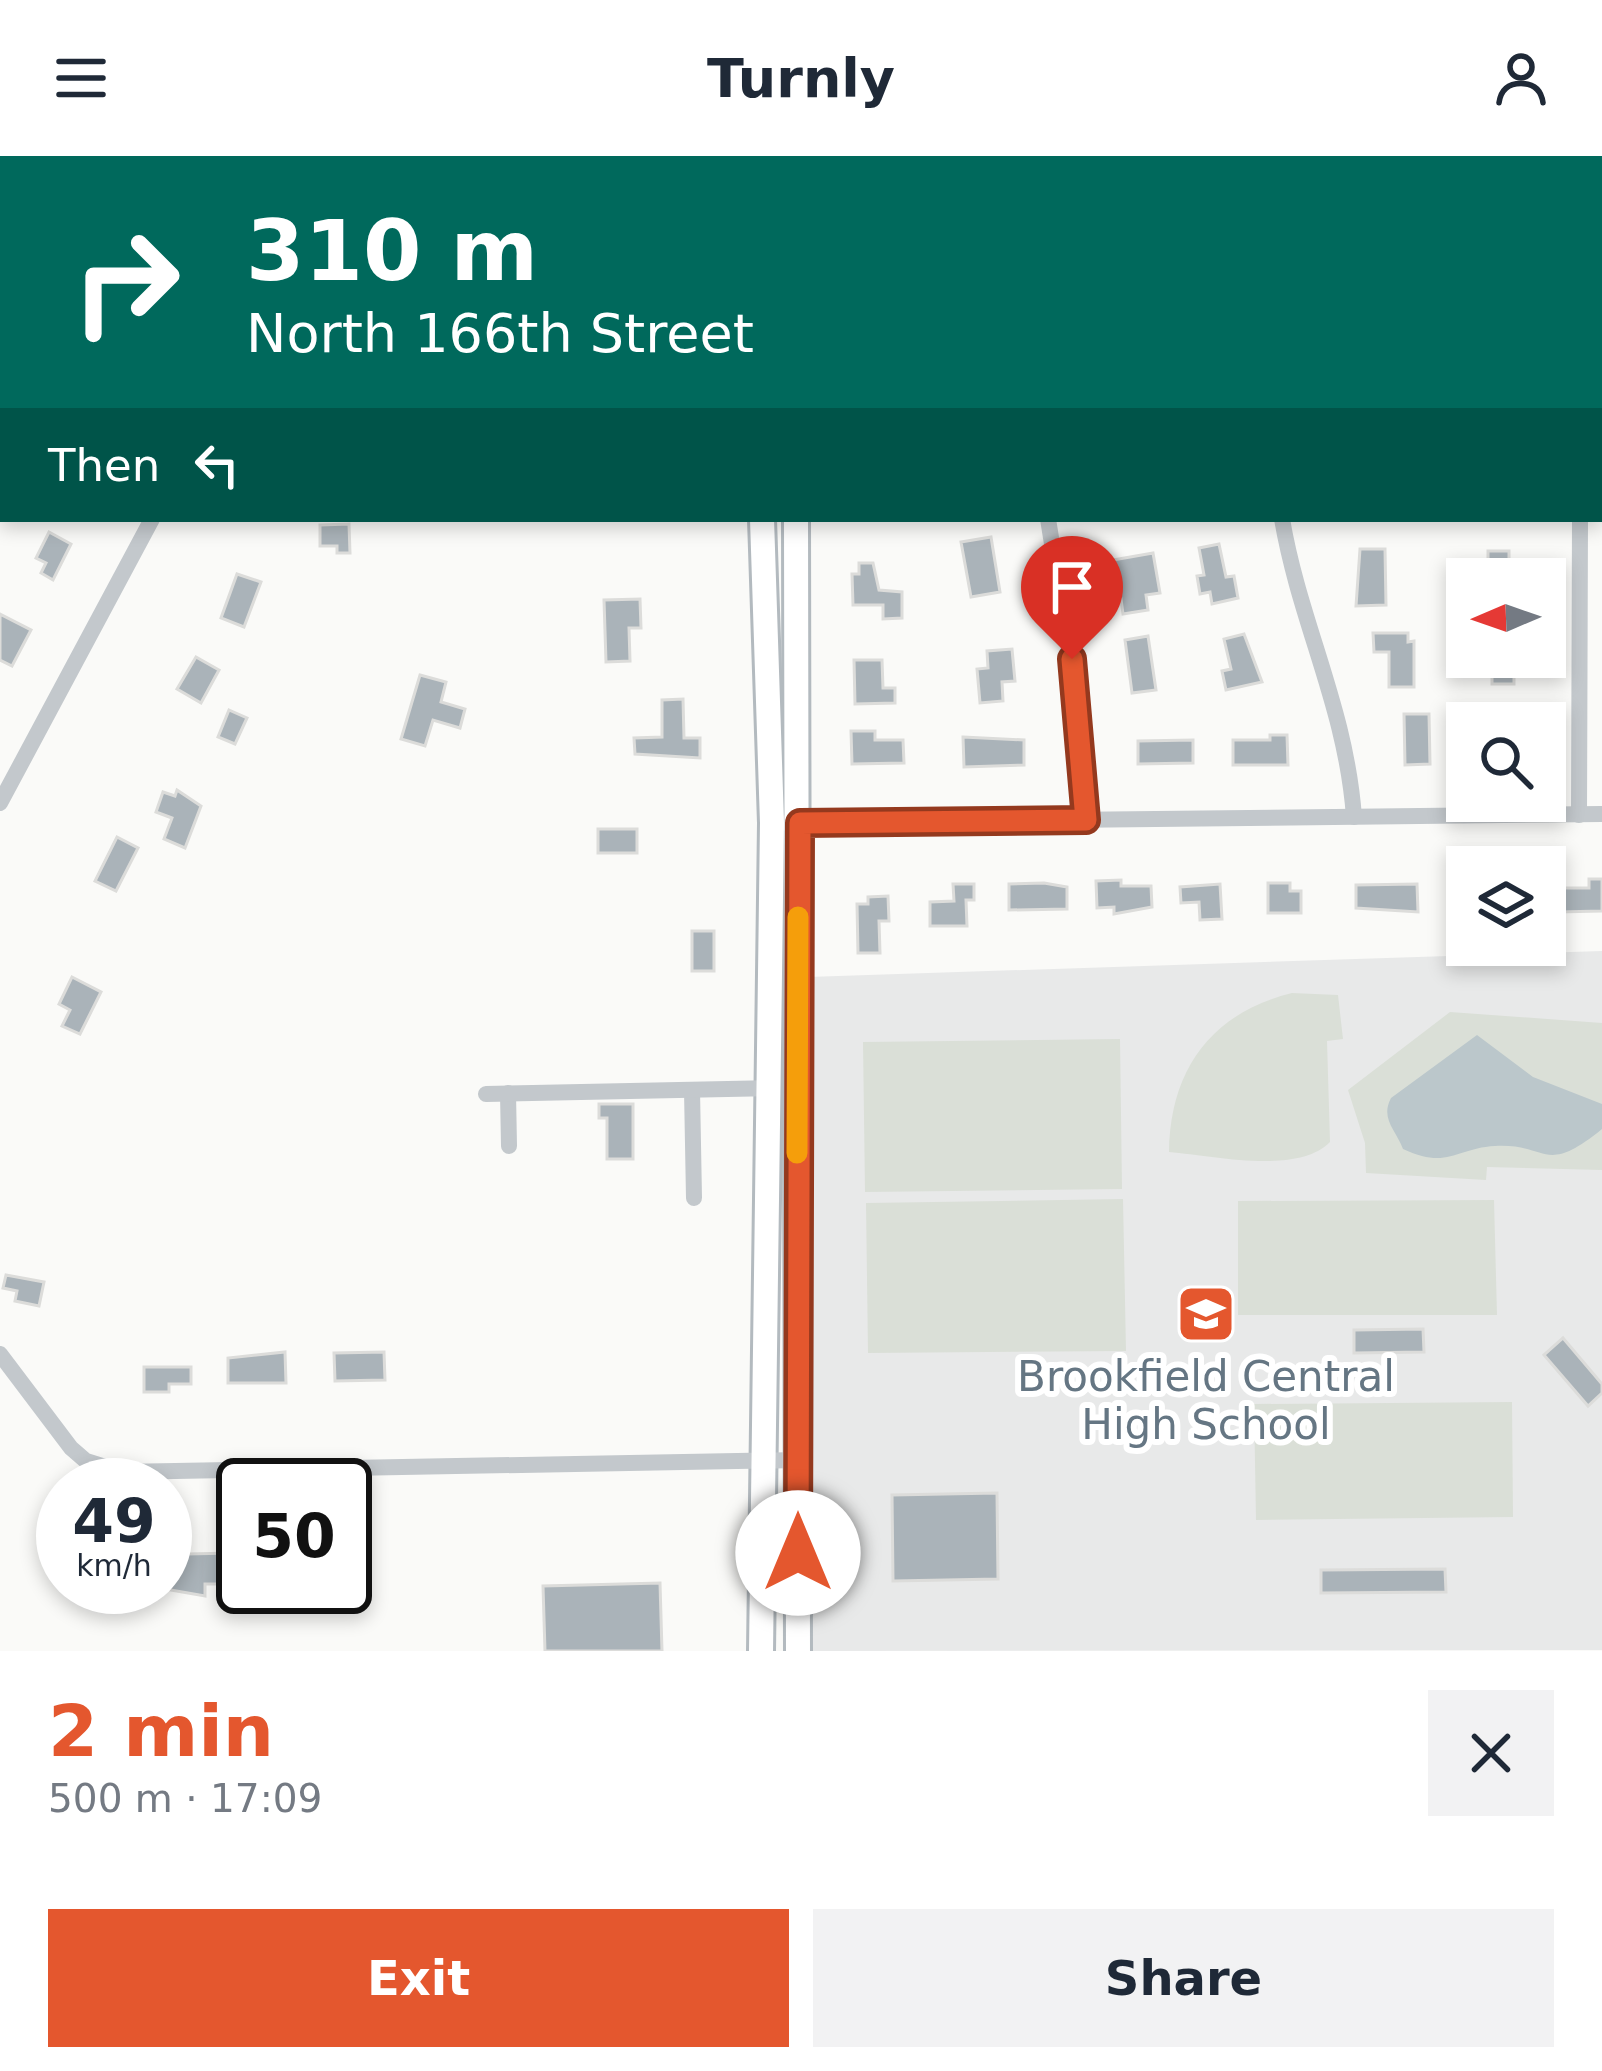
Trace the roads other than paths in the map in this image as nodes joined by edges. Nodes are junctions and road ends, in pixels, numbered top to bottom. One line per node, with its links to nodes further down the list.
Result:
1 (150, 522): 7 (street)
2 (762, 522): 12 (main road)
3 (796, 522): 13 (main road)
4 (1049, 522): 11 (street)
5 (1283, 522): 10 (street)
6 (1580, 522): 8 (street)
7 (0, 803)
8 (1579, 814): 9 (street); 10 (street)
9 (1602, 814)
10 (1354, 817): 11 (street)
11 (1086, 820): 13 (street)
12 (772, 823): 13 (street); 14 (main road)
13 (800, 823): 22 (main road)
14 (771, 1088): 15 (street); 21 (main road)
15 (692, 1090): 16 (street); 19 (street)
16 (508, 1093): 17 (street); 18 (street)
17 (486, 1094)
18 (509, 1146)
19 (694, 1198)
20 (0, 1354): 21 (street)
21 (761, 1460): 22 (street); 23 (main road)
22 (798, 1460): 24 (main road)
23 (761, 1651)
24 (798, 1651)

